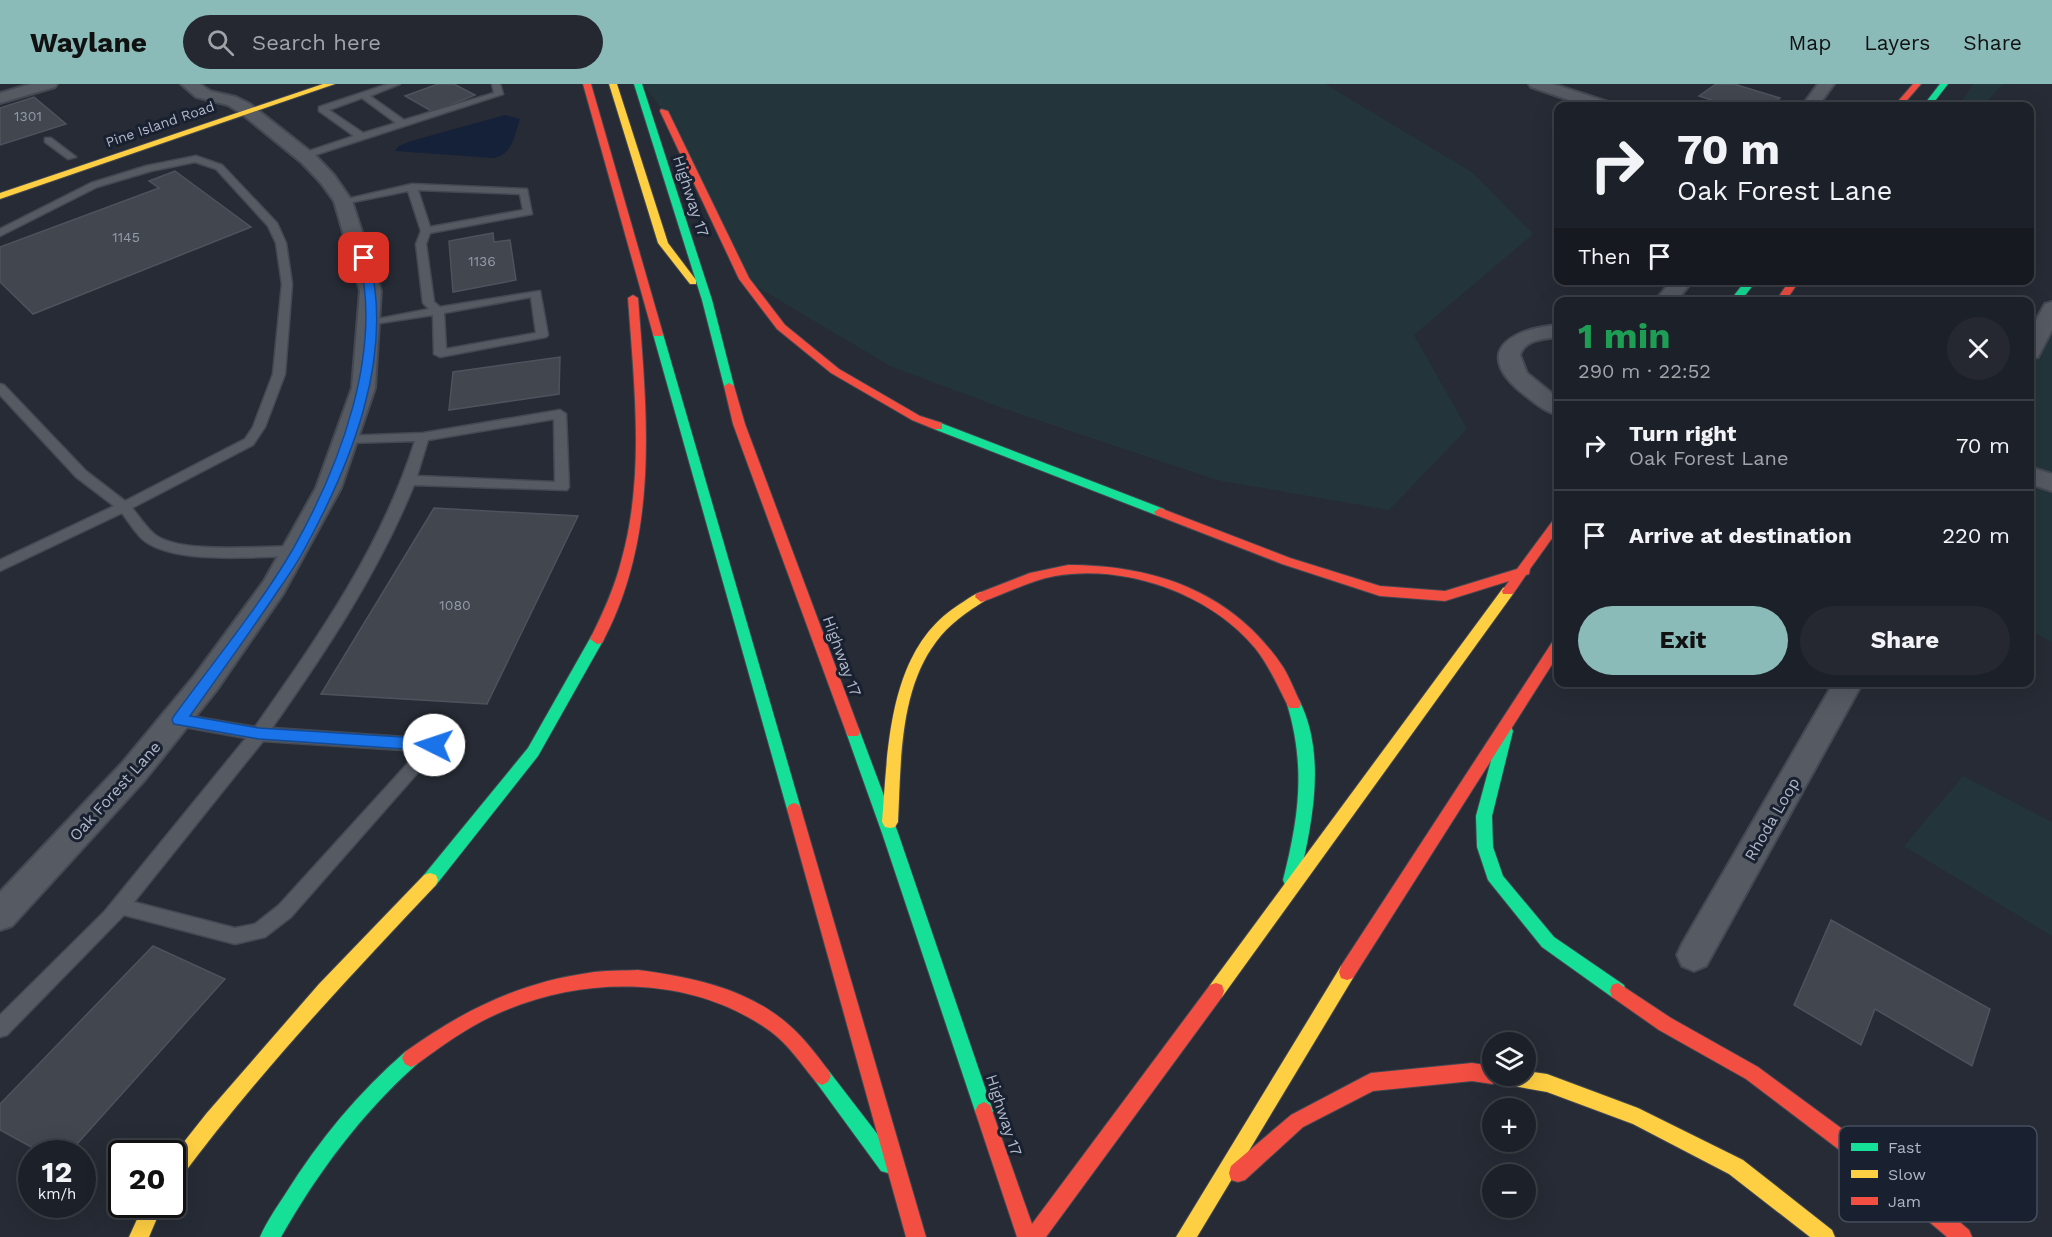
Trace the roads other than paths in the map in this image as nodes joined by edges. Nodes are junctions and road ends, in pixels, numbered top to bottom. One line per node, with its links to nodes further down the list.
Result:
1 (49, 84): 16 (street)
2 (189, 84): 17 (street, Oak Forest Lane)
3 (290, 84): 17 (main road, Pine Island Road)
4 (331, 84): 17 (main road, Pine Island Road)
5 (396, 84): 15 (lane)
6 (496, 84): 22 (lane)
7 (587, 84): 33 (main road)
8 (613, 84): 38 (main road)
9 (638, 84): 38 (main road, Highway 17)
10 (642, 84): 57 (main road)
11 (1537, 84): 18 (street)
12 (1826, 84): 19 (street)
13 (1917, 84): 20 (main road)
14 (1944, 84): 21 (main road)
15 (363, 95): 22 (lane); 23 (lane)
16 (0, 98)
17 (237, 99): 25 (street, Oak Forest Lane); 26 (main road, Pine Island Road); 29 (main road, Pine Island Road)
18 (1590, 102)
19 (1813, 102)
20 (1901, 102)
21 (1930, 102)
22 (402, 123): 23 (lane)
23 (361, 136): 25 (lane)
24 (48, 140): 26 (lane)
25 (306, 155): 30 (street, Oak Forest Lane)
26 (71, 158): 27 (main road, Pine Island Road)
27 (0, 181)
28 (412, 187): 30 (lane); 31 (lane); 31 (lane)
29 (0, 195)
30 (343, 201): 41 (street, Oak Forest Lane)
31 (426, 231): 40 (lane)
32 (0, 233): 53 (lane)
33 (629, 233): 72 (main road); 73 (main road)
34 (1679, 285): 36 (street)
35 (1748, 285): 37 (main road)
36 (1668, 297)
37 (1738, 297)
38 (708, 300): 63 (main road, Highway 17)
39 (2052, 308): 43 (street)
40 (438, 311): 40 (lane); 41 (lane)
41 (371, 323): 49 (street, Oak Forest Lane)
42 (1554, 331): 45 (street)
43 (2034, 344)
44 (0, 388): 53 (lane)
45 (1534, 391): 46 (street); 47 (street)
46 (1554, 398)
47 (1554, 405)
48 (423, 437): 49 (lane); 51 (lane); 51 (lane)
49 (347, 439): 55 (street, Oak Forest Lane)
50 (2034, 476): 52 (street)
51 (409, 480): 62 (lane)
52 (2052, 483)
53 (124, 507): 55 (lane); 56 (lane)
54 (1554, 528): 57 (main road)
55 (298, 551): 60 (street, Oak Forest Lane)
56 (0, 566)
57 (1525, 571): 64 (main road)
58 (1554, 652): 61 (main road)
59 (1846, 687): 67 (street, Rhoda Loop)
60 (179, 720): 62 (lane); 66 (street, Oak Forest Lane)
61 (1506, 731): 71 (main road); 74 (main road)
62 (259, 734): 65 (lane); 65 (lane)
63 (890, 832): 64 (main road); 80 (main road, Highway 17)
64 (1287, 897): 81 (main road)
65 (120, 906): 68 (lane)
66 (0, 915)
67 (1694, 955)
68 (0, 1028)
69 (1482, 1074): 74 (main road)
70 (1536, 1081): 83 (main road)
71 (1839, 1138)
72 (186, 1154)
73 (900, 1180): 78 (main road); 79 (main road)
74 (1216, 1192): 82 (main road)
75 (148, 1218): 77 (main road)
76 (1944, 1222): 84 (main road)
77 (139, 1237)
78 (270, 1237)
79 (916, 1237)
80 (1027, 1237)
81 (1034, 1237)
82 (1186, 1237)
83 (1825, 1237)
84 (1962, 1237)

